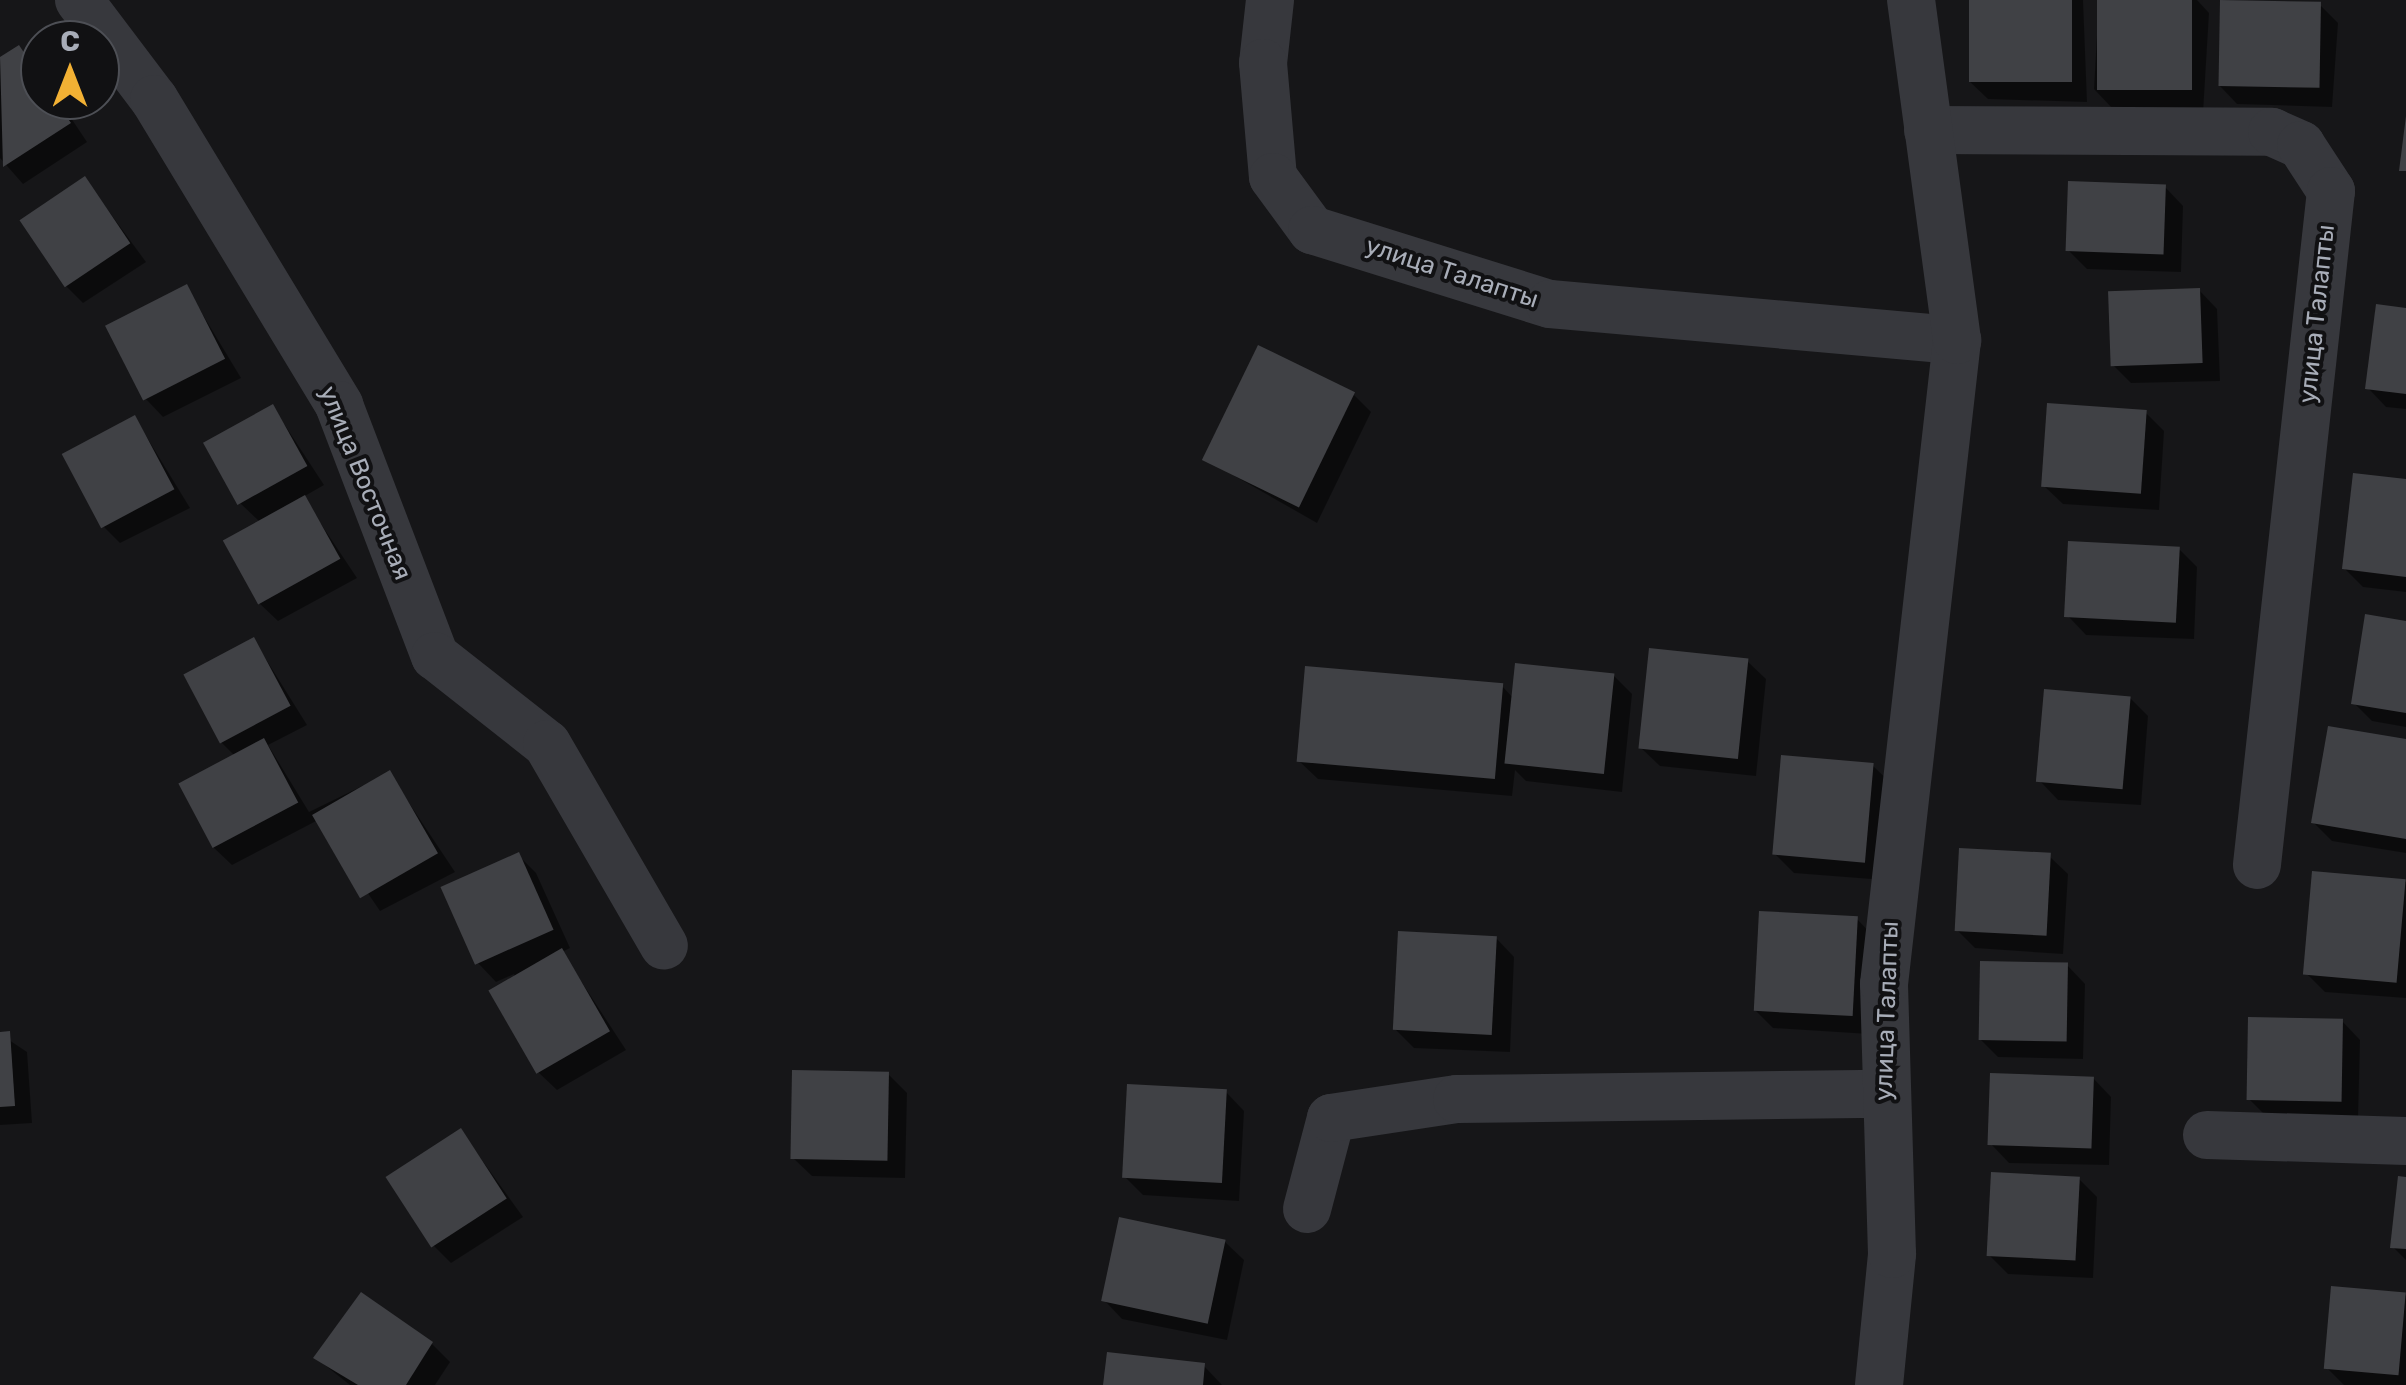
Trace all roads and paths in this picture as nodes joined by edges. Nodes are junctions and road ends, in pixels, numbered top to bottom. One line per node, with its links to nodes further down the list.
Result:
1 (79, 0): 7 (street, улица Восточная)
2 (1270, 0): 5 (street, улица Талапты)
3 (1912, 0): 4 (street, улица Талапты)
4 (1928, 130): 5 (street, улица Талапты); 6 (street, улица Талапты)
5 (1956, 340): 8 (street, улица Талапты)
6 (2257, 865)
7 (664, 946)
8 (1882, 1094): 11 (street); 12 (street, улица Талапты)
9 (2208, 1135): 10 (street)
10 (2406, 1141)
11 (1307, 1209)
12 (1879, 1385)

